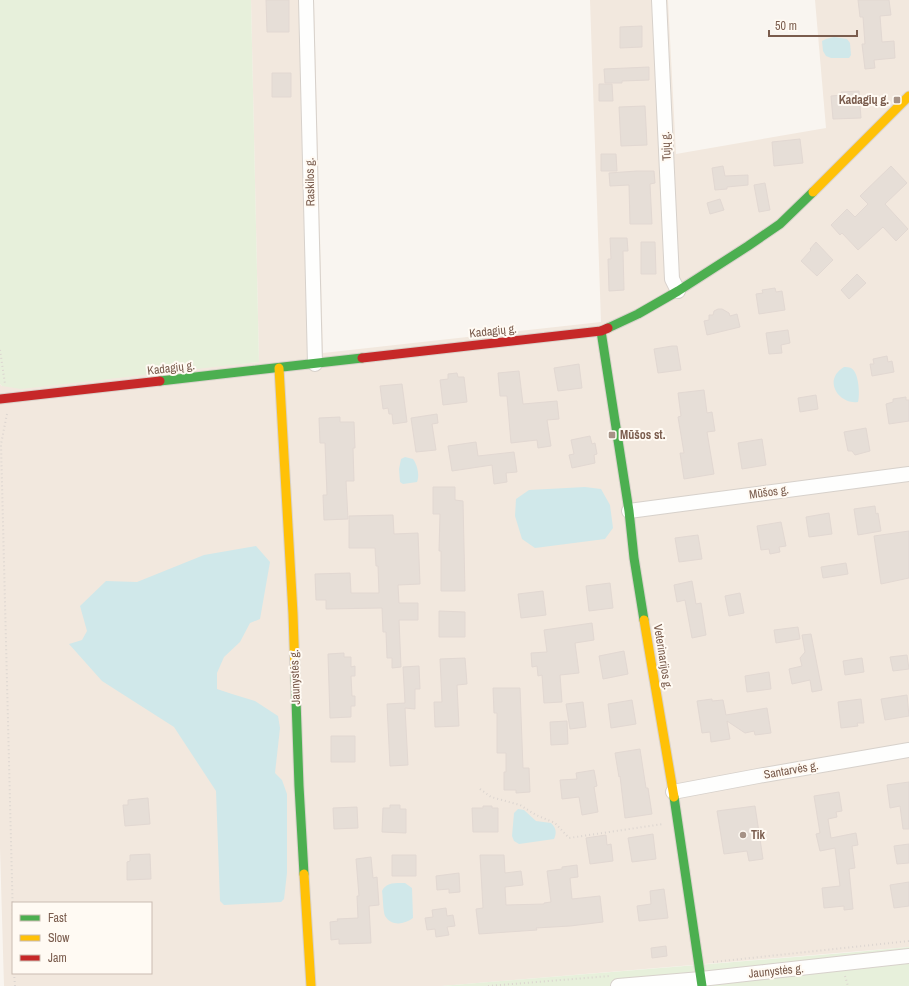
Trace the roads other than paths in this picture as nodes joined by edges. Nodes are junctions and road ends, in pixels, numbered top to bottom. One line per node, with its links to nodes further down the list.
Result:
1 (306, 0): 6 (street, Raskilos g.)
2 (659, 0): 4 (street, Tujų g.)
3 (909, 96): 4 (street, Kadagių g.)
4 (678, 291): 5 (street, Kadagių g.)
5 (601, 331): 6 (street, Kadagių g.); 10 (street, Veterinarijos g.)
6 (315, 364): 7 (street, Kadagių g.)
7 (279, 368): 8 (street, Kadagių g.); 15 (street, Jaunystės g.)
8 (4, 399)
9 (909, 474): 10 (street, Mūšos g.)
10 (629, 511): 12 (street, Veterinarijos g.)
11 (909, 750): 12 (street, Santarvės g.)
12 (674, 792): 14 (street, Veterinarijos g.)
13 (909, 956): 14 (street, Jaunystės g.)
14 (702, 983): 16 (street, Jaunystės g.)
15 (311, 986)
16 (618, 986)

